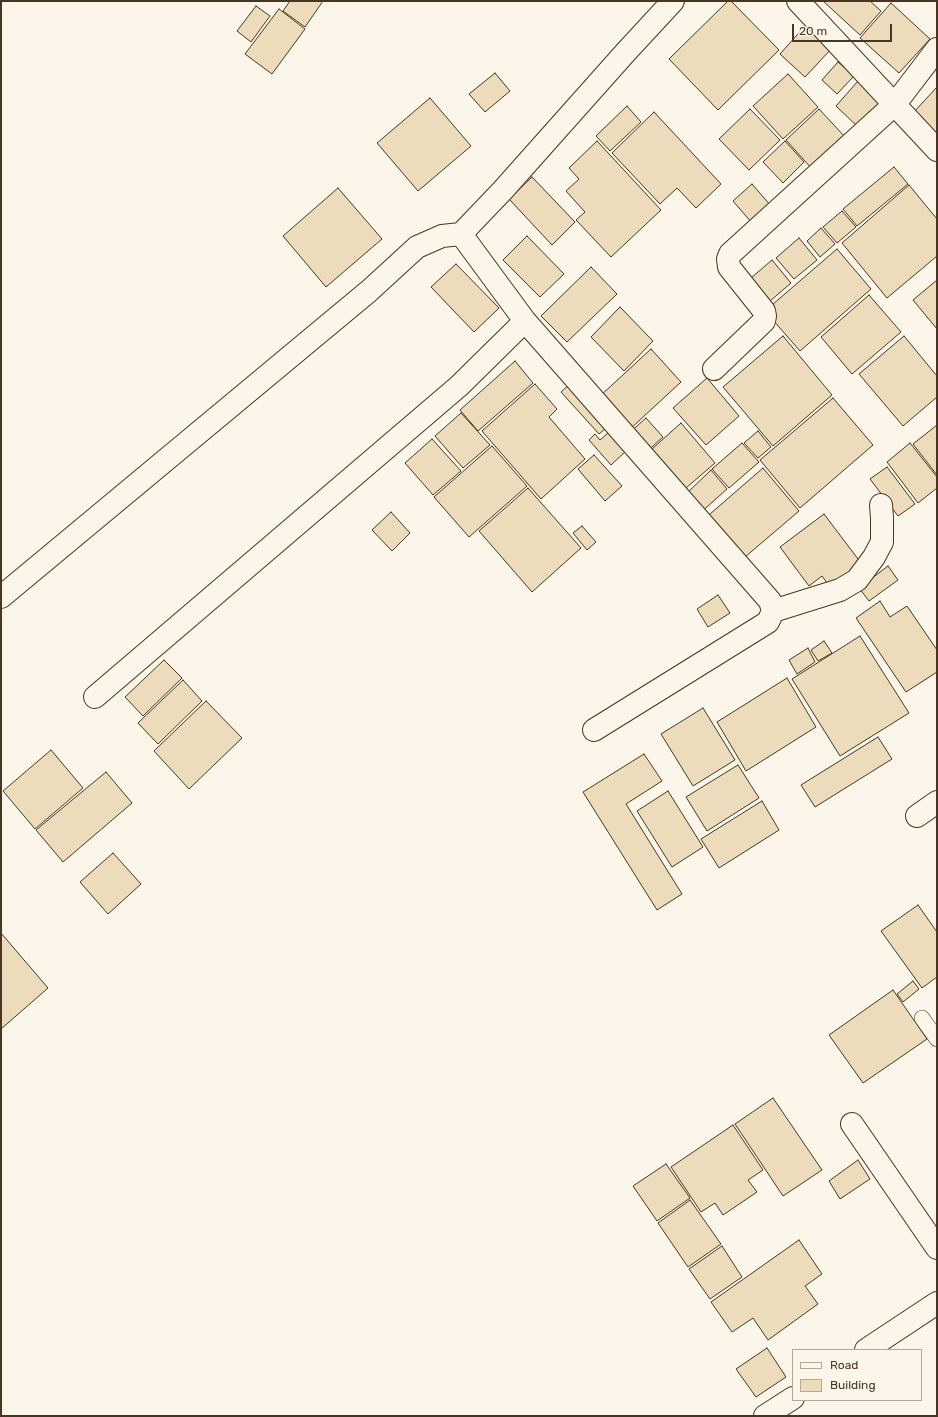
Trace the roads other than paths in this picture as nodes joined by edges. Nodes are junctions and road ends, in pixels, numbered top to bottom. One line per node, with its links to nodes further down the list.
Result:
1 (673, 1): 6 (street)
2 (798, 1): 4 (street)
3 (937, 49): 4 (street)
4 (895, 104): 5 (street); 8 (street)
5 (937, 150)
6 (461, 234): 7 (street); 10 (street)
7 (525, 321): 11 (street); 12 (street)
8 (714, 369)
9 (881, 505): 11 (street)
10 (1, 597)
11 (773, 611): 13 (street)
12 (95, 697)
13 (594, 730)
14 (937, 802): 15 (street)
15 (917, 816)
16 (922, 1018): 17 (lane)
17 (937, 1039)
18 (852, 1124): 19 (street)
19 (937, 1248)
20 (937, 1303): 21 (street)
21 (868, 1349)
22 (792, 1399): 23 (street)
23 (765, 1416)

